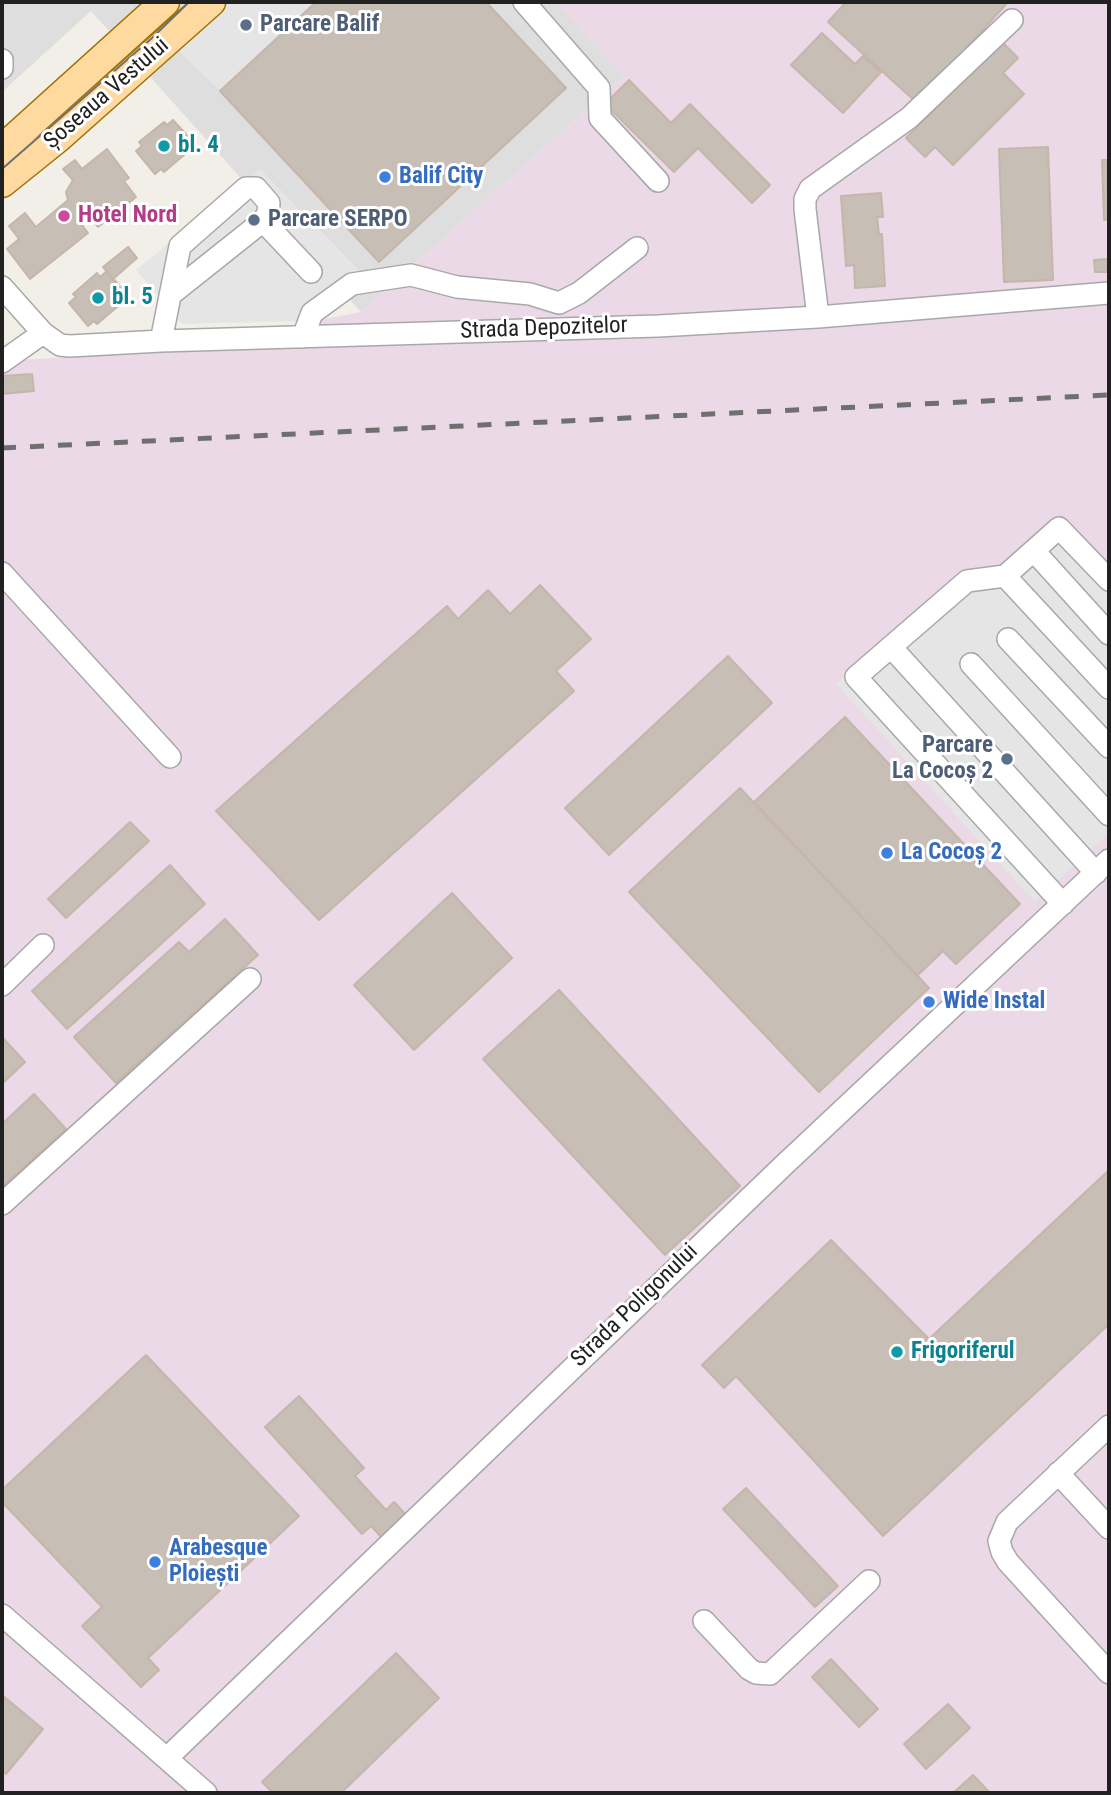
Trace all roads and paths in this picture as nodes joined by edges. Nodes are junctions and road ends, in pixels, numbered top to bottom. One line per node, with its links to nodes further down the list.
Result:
1 (165, 2): 5 (main road, Șoseaua Vestului)
2 (211, 2): 6 (main road, Șoseaua Vestului)
3 (524, 2): 10 (street)
4 (1012, 20): 18 (street)
5 (140, 26): 6 (street); 9 (main road, Șoseaua Vestului)
6 (162, 47): 11 (main road, Șoseaua Vestului)
7 (2, 60): 8 (street)
8 (2, 68)
9 (2, 149)
10 (658, 181)
11 (2, 183)
12 (263, 221): 14 (street); 17 (street); 17 (street)
13 (638, 248): 20 (street)
14 (311, 272)
15 (2, 287): 19 (street, Strada Depozitelor)
16 (1109, 293): 18 (street, Strada Depozitelor)
17 (170, 295): 21 (street)
18 (818, 317): 20 (street, Strada Depozitelor)
19 (43, 333): 21 (street, Strada Depozitelor); 22 (street)
20 (303, 337): 21 (street, Strada Depozitelor)
21 (161, 341)
22 (2, 362)
23 (1034, 551): 25 (street); 26 (street); 27 (street)
24 (2, 573): 33 (street)
25 (1005, 576): 29 (street); 31 (street)
26 (1109, 580)
27 (1109, 634)
28 (1007, 639): 32 (street)
29 (891, 647): 35 (street); 36 (street)
30 (971, 664): 34 (street)
31 (1109, 688)
32 (1109, 747)
33 (170, 757)
34 (1109, 815)
35 (1103, 866): 36 (street, Strada Poligonului)
36 (1063, 904): 48 (street, Strada Poligonului)
37 (43, 945): 39 (street)
38 (250, 979): 40 (street)
39 (2, 985)
40 (2, 1204)
41 (1109, 1426): 42 (street)
42 (1058, 1473): 43 (street); 47 (street)
43 (1109, 1528)
44 (869, 1581): 46 (street)
45 (2, 1615): 48 (street)
46 (704, 1621)
47 (1109, 1673)
48 (167, 1758): 49 (street)
49 (206, 1793)

